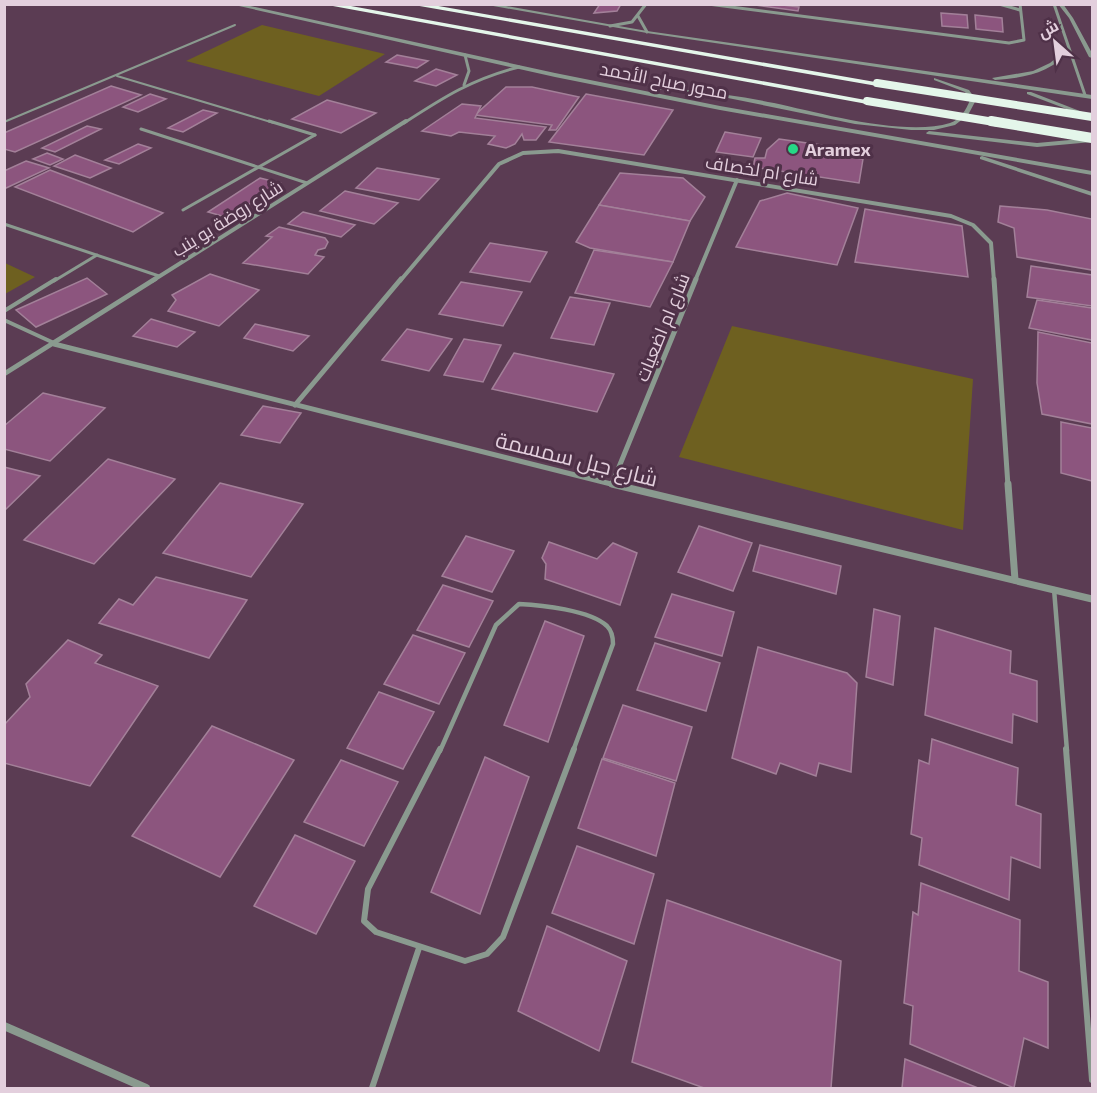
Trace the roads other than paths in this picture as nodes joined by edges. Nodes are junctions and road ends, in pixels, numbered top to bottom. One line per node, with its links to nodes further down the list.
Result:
1 (232, 4): 18 (street, محور صباح الأحمد)
2 (326, 4): 30 (highway, محور صباح الأحمد, bridge)
3 (411, 4): 26 (highway, محور صباح الأحمد, bridge)
4 (484, 4): 14 (street, محور صباح الأحمد)
5 (646, 4): 12 (street)
6 (708, 4): 11 (street)
7 (999, 4): 11 (street)
8 (1020, 4): 11 (street)
9 (1054, 4): 17 (street)
10 (1060, 4): 19 (street)
11 (1020, 10)
12 (638, 16): 14 (street); 15 (street)
13 (235, 25): 21 (lane)
14 (605, 25): 15 (street, محور صباح الأحمد)
15 (647, 32): 16 (street, محور صباح الأحمد)
16 (764, 48): 22 (street, محور صباح الأحمد); 28 (street)
17 (1068, 50): 22 (street); 25 (street)
18 (465, 55): 20 (street, محور صباح الأحمد); 23 (street)
19 (1092, 57)
20 (519, 67): 23 (street, شارع روضة بو ينب); 24 (street, محور صباح الأحمد)
21 (116, 75): 27 (lane); 32 (lane)
22 (970, 78): 25 (street, محور صباح الأحمد); 26 (street)
23 (464, 85): 35 (street, شارع روضة بو ينب)
24 (622, 88): 28 (street); 31 (street, محور صباح الأحمد)
25 (1089, 96): 26 (street)
26 (1092, 117)
27 (4, 122)
28 (896, 128): 30 (street)
29 (141, 129): 32 (lane)
30 (1092, 139)
31 (968, 150): 33 (street, محور صباح الأحمد); 36 (street)
32 (258, 168): 35 (lane); 37 (lane)
33 (1092, 173)
34 (737, 180): 45 (street, شارع ام لخصاف); 46 (street, شارع ام اضعيات); 47 (street, شارع ام لخصاف)
35 (307, 183): 40 (street, شارع روضة بو ينب)
36 (1092, 194)
37 (183, 210)
38 (4, 224): 39 (lane)
39 (97, 255): 40 (lane); 41 (lane)
40 (159, 276): 43 (street, شارع روضة بو ينب)
41 (4, 310)
42 (4, 320): 43 (lane)
43 (54, 344): 44 (street, شارع روضة بو ينب); 45 (street, شارع جبل سمسمة)
44 (4, 374)
45 (295, 405): 46 (street, شارع جبل سمسمة)
46 (612, 484): 47 (street, شارع جبل سمسمة)
47 (1015, 580): 48 (street, شارع جبل سمسمة)
48 (1054, 590): 49 (street, شارع جبل سمسمة); 52 (lane)
49 (1092, 599)
50 (419, 948): 50 (lane); 54 (lane)
51 (4, 1026): 53 (street)
52 (1092, 1080)
53 (146, 1089)
54 (372, 1089)

